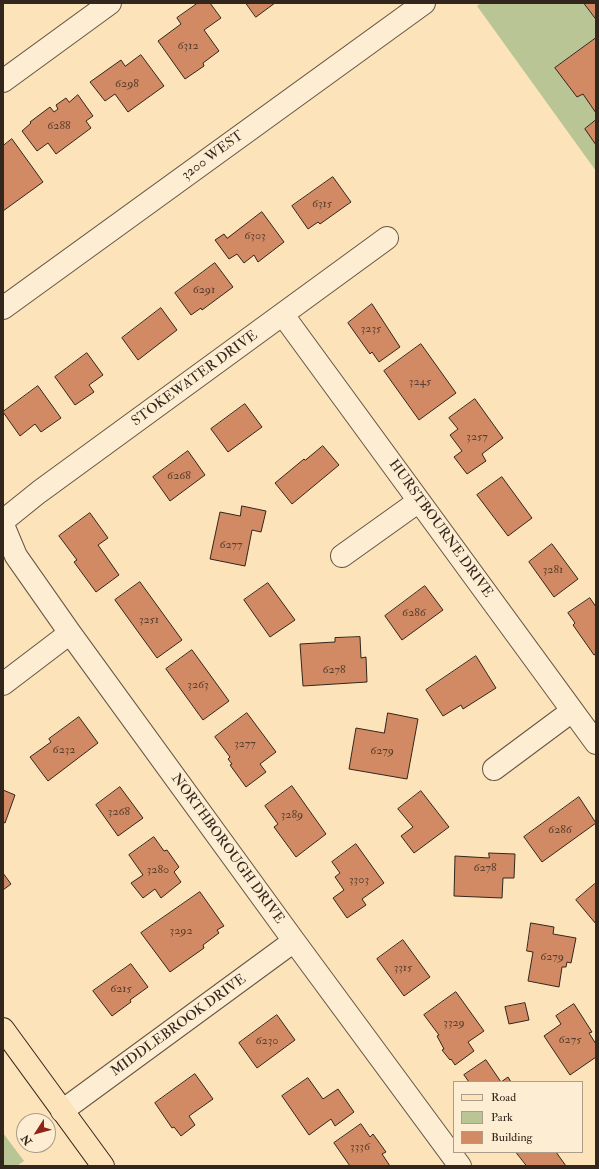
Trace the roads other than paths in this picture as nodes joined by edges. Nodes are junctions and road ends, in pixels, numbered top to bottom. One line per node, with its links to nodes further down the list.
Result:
1 (110, 3): 3 (street)
2 (424, 3): 5 (street, 3200 WEST)
3 (3, 81)
4 (387, 238): 6 (street, STOKEWATER DRIVE)
5 (3, 308)
6 (283, 315): 7 (street, HURSTBOURNE DRIVE); 8 (street, STOKEWATER DRIVE)
7 (419, 501): 10 (street); 13 (street, HURSTBOURNE DRIVE)
8 (3, 521)
9 (3, 525): 11 (street, NORTHBOROUGH DRIVE)
10 (342, 556)
11 (70, 633): 12 (street); 16 (street, NORTHBOROUGH DRIVE)
12 (3, 684)
13 (572, 710): 14 (street, HURSTBOURNE DRIVE); 15 (street)
14 (596, 743)
15 (494, 769)
16 (294, 941): 18 (street, MIDDLEBROOK DRIVE); 20 (street, NORTHBOROUGH DRIVE)
17 (3, 1029): 18 (main road)
18 (62, 1111): 19 (main road)
19 (103, 1166)
20 (460, 1166)

